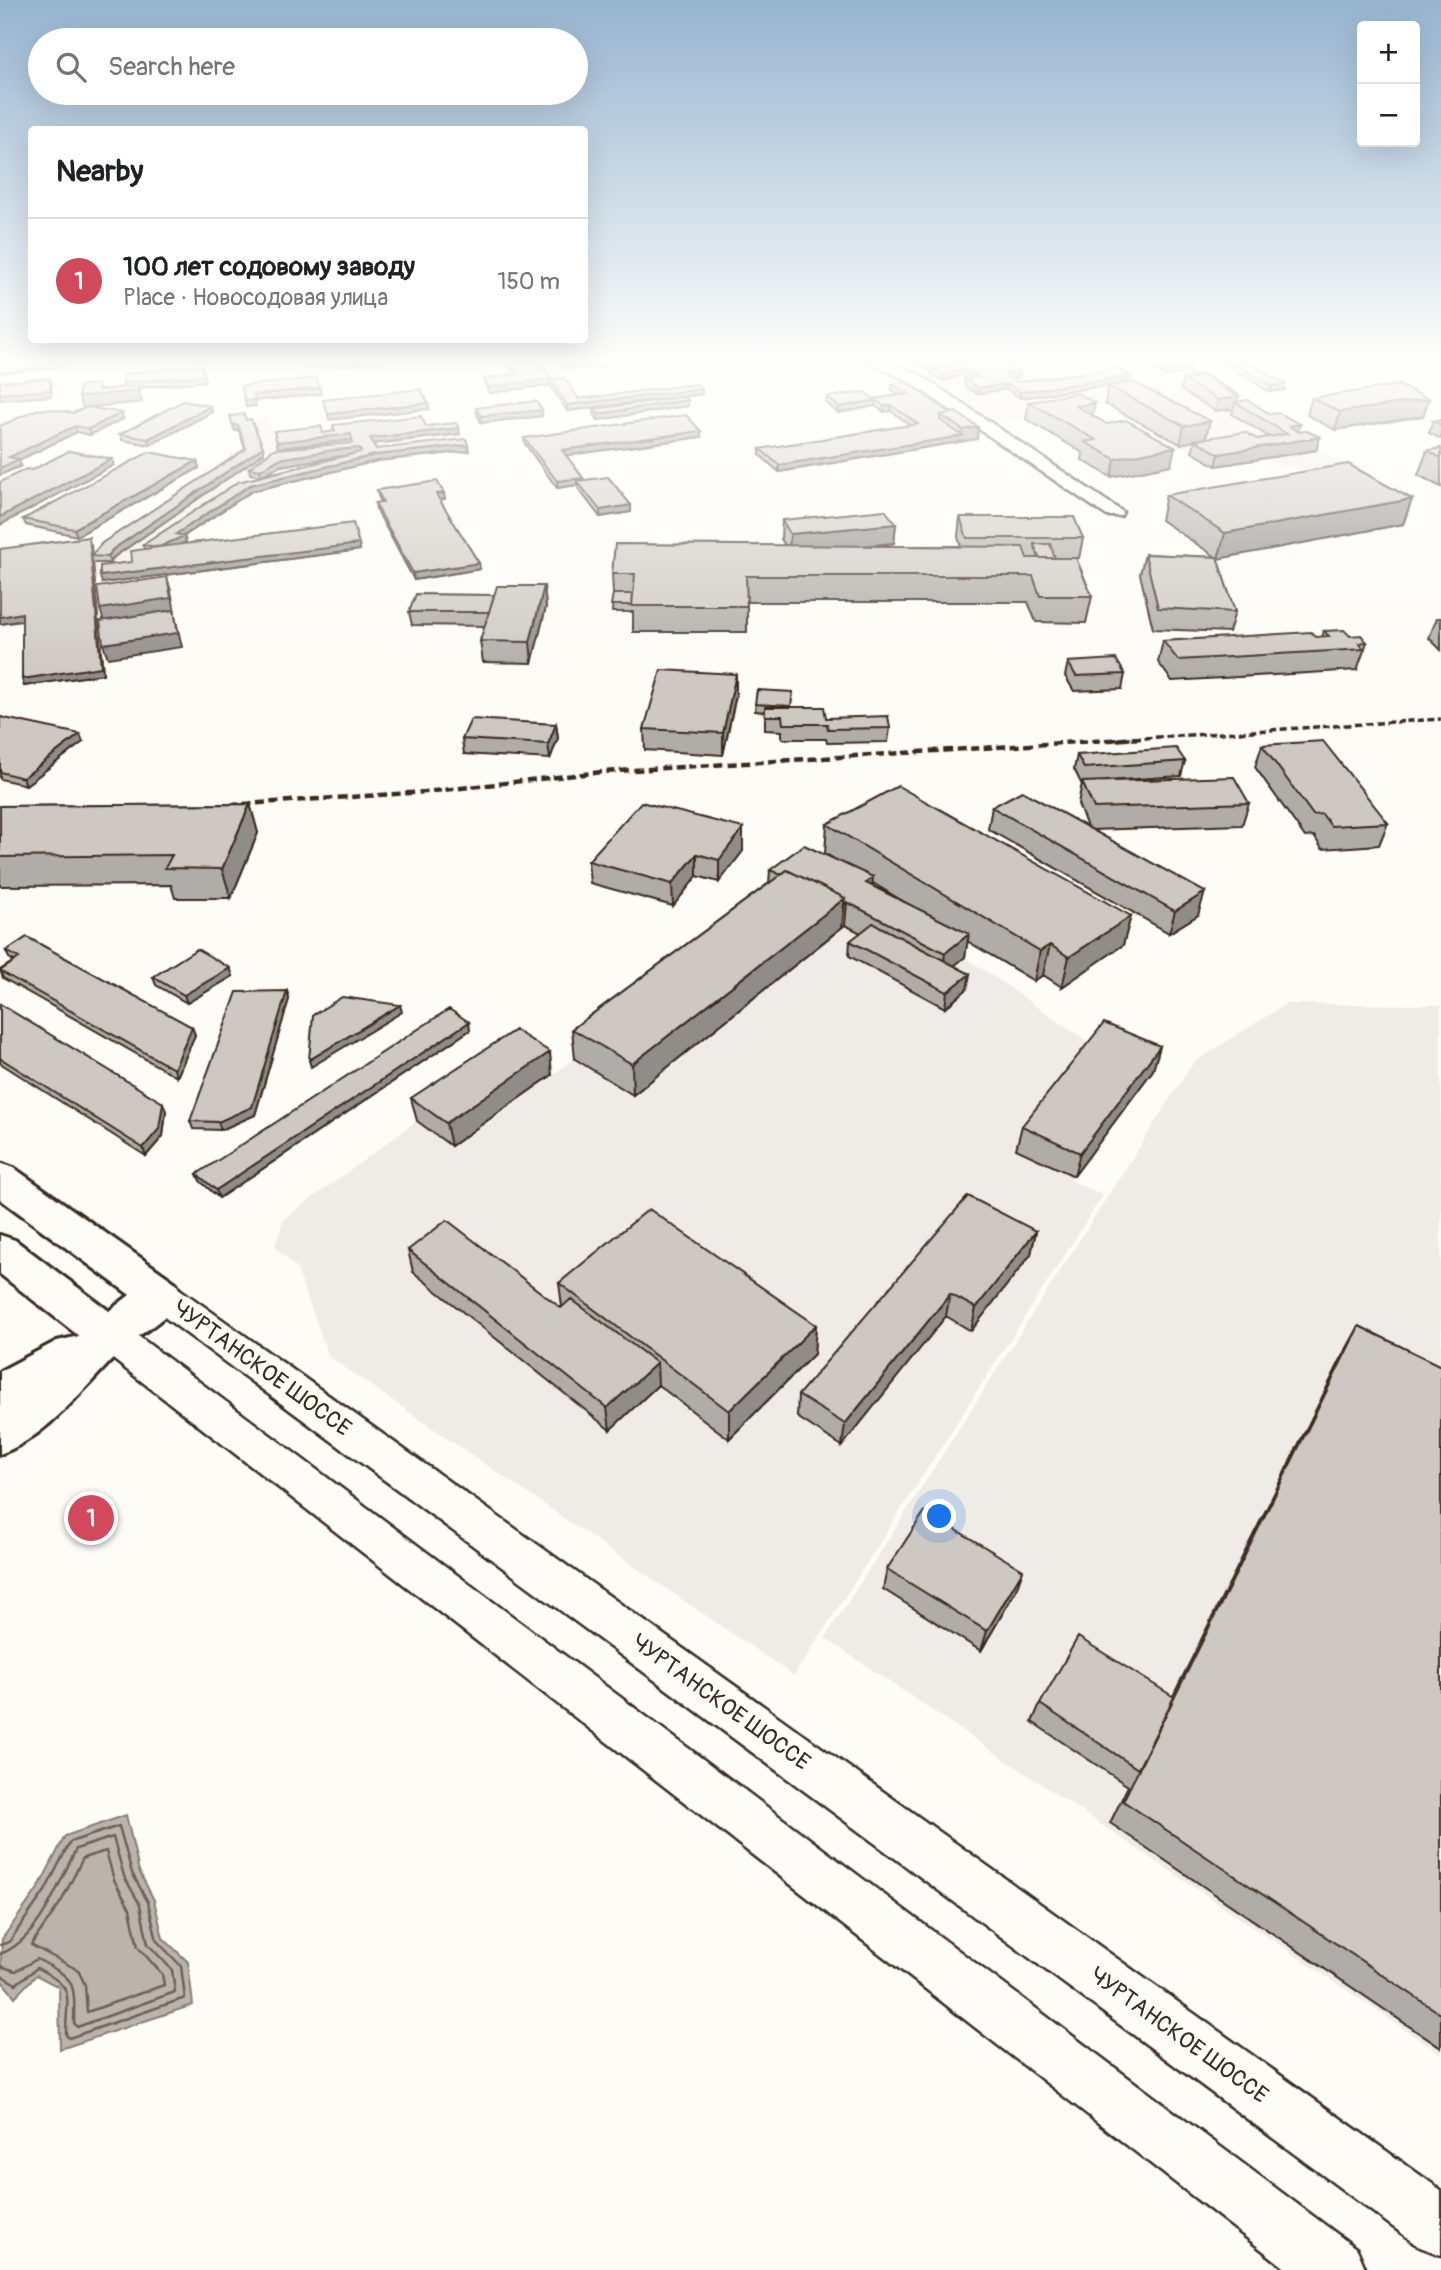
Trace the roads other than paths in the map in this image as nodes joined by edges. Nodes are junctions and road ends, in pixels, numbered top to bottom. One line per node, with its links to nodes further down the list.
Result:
1 (1046, 467): 2 (street)
2 (1114, 512)
3 (0, 1178): 5 (main road, ЧУРТАНСКОЕ ШОССЕ)
4 (0, 1251): 6 (main road)
5 (162, 1295): 6 (main road); 9 (street, ЧУРТАНСКОЕ ШОССЕ)
6 (109, 1335): 7 (main road); 8 (main road); 10 (street)
7 (0, 1393)
8 (0, 1434)
9 (1441, 2226)
10 (1336, 2270)

